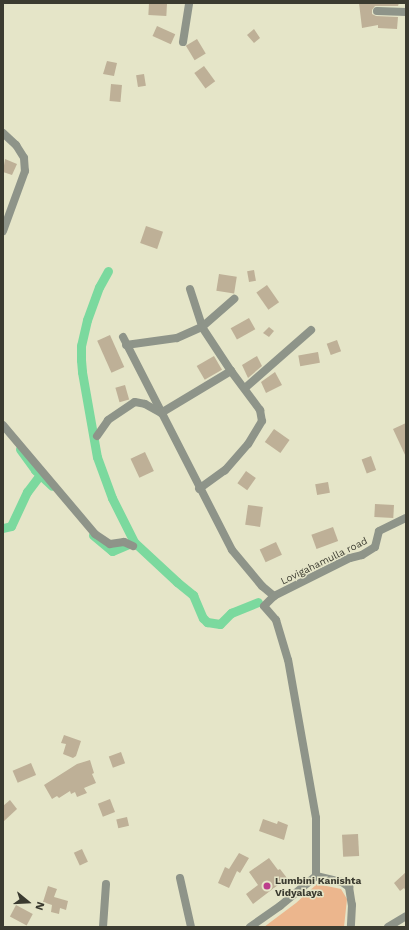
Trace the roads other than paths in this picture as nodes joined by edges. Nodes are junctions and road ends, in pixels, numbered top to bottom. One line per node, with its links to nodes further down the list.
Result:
1 (189, 3): 4 (street)
2 (377, 11): 3 (street)
3 (406, 12)
4 (183, 42)
5 (3, 133): 6 (street)
6 (3, 231)
7 (190, 289): 9 (street)
8 (234, 299): 9 (street)
9 (202, 327): 11 (street); 13 (street)
10 (311, 330): 12 (street)
11 (231, 371): 12 (street); 13 (street)
12 (245, 388): 16 (street)
13 (161, 413): 15 (street); 16 (street)
14 (3, 425): 18 (street)
15 (97, 436)
16 (199, 489): 19 (street)
17 (406, 518): 19 (street, Lovigahamulla road)
18 (133, 546)
19 (274, 596): 20 (street, Lovigahamulla road)
20 (316, 876): 26 (street); 27 (street)
21 (180, 878): 25 (street)
22 (106, 884): 24 (street)
23 (406, 916): 28 (street)
24 (103, 927)
25 (191, 927)
26 (250, 927)
27 (351, 927)
28 (388, 927)

